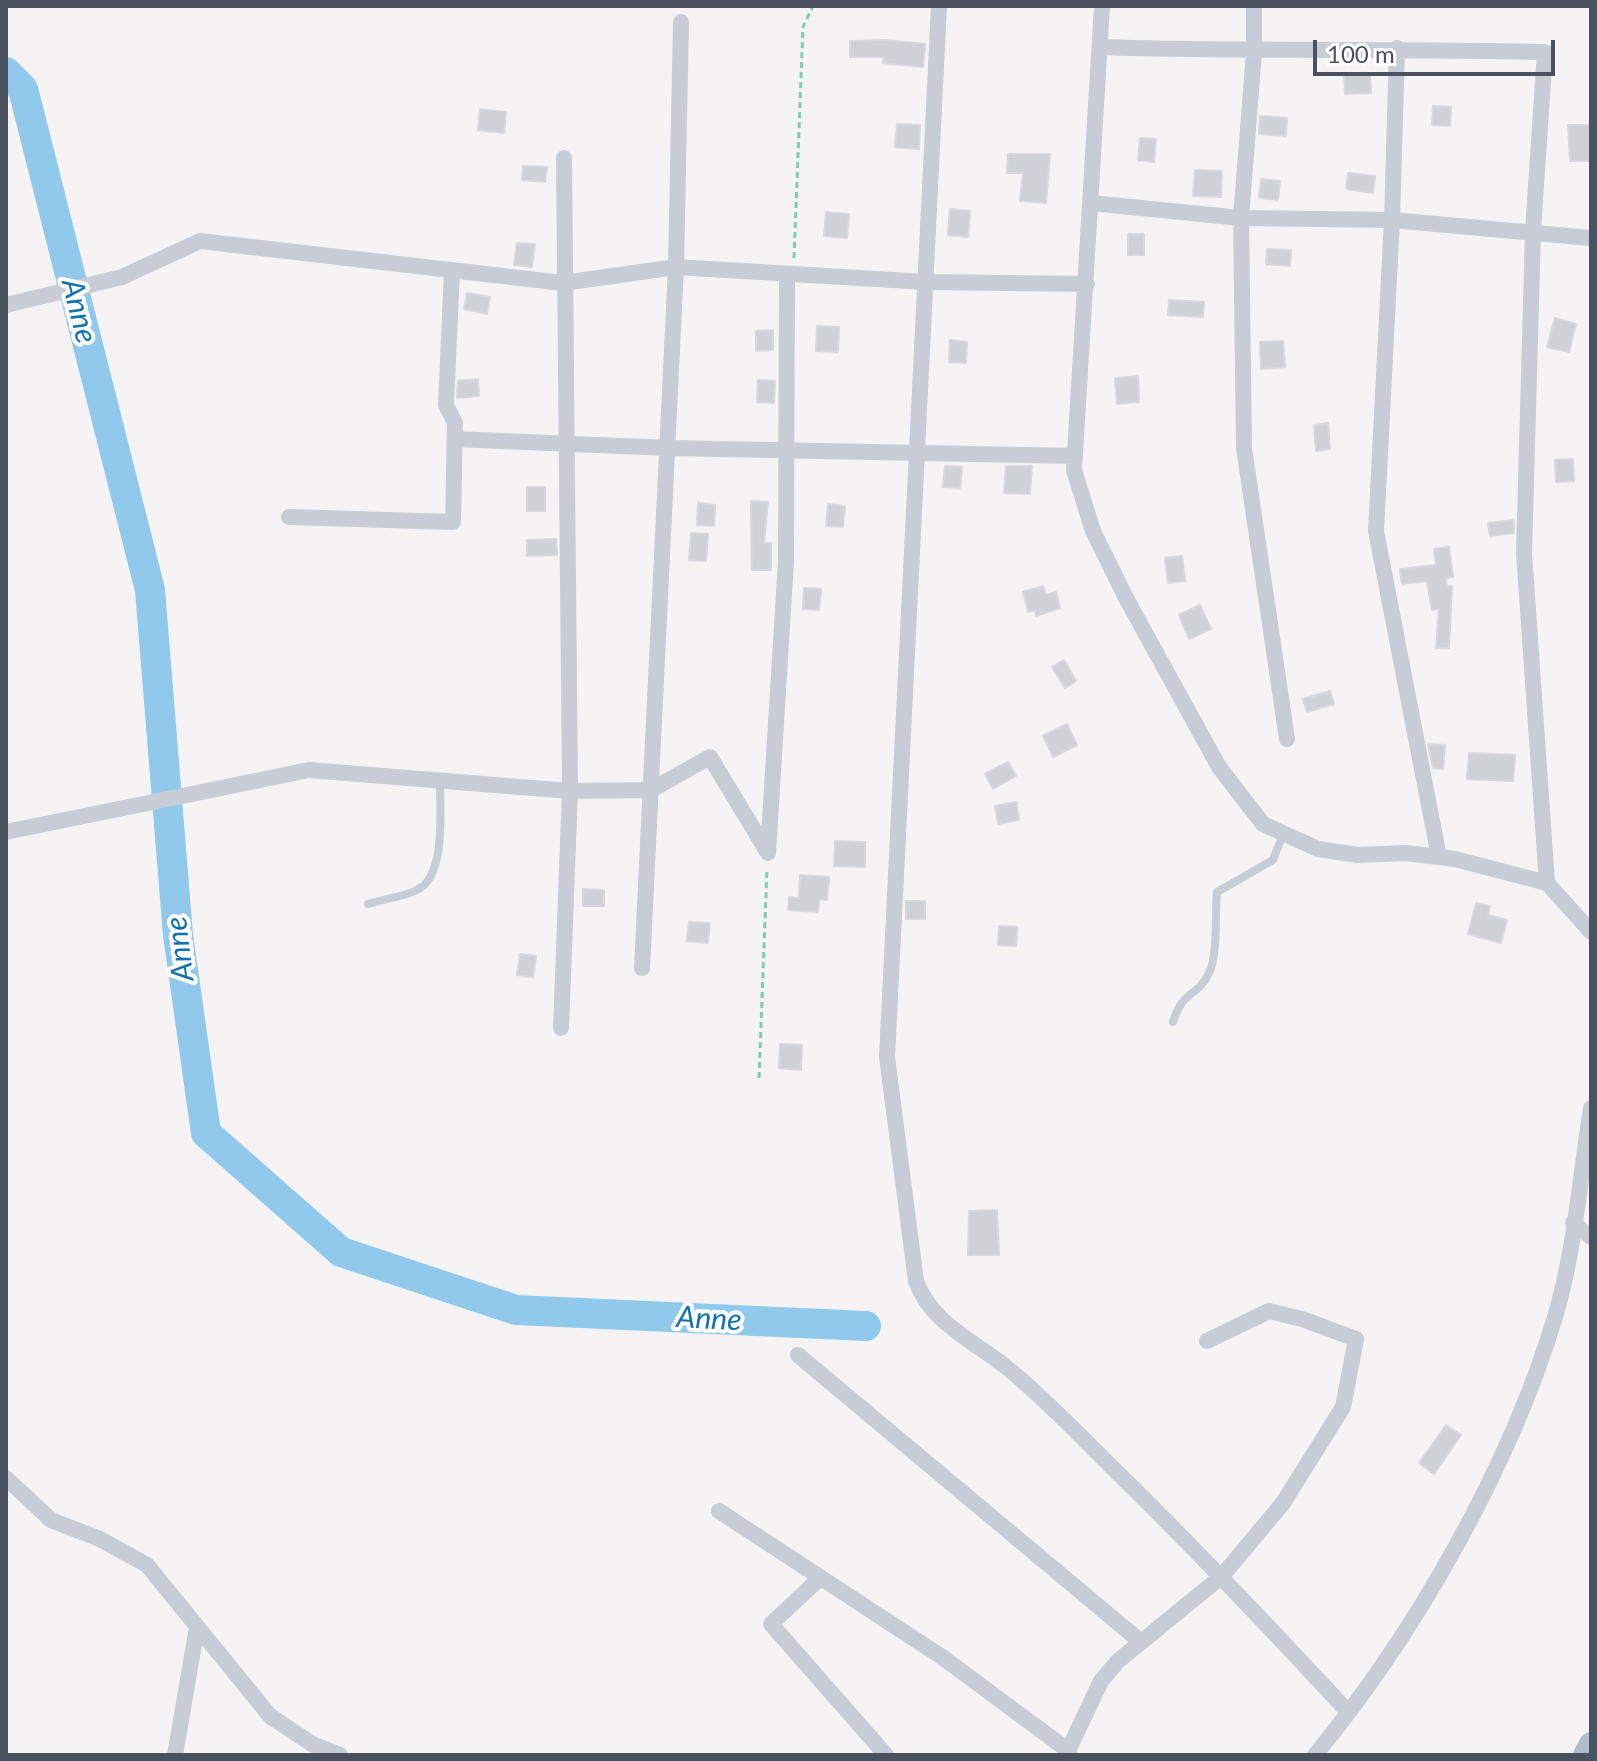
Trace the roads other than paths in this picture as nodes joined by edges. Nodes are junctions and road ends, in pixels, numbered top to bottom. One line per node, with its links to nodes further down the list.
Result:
1 (939, 6): 17 (street)
2 (1102, 6): 5 (street)
3 (1254, 6): 7 (street)
4 (681, 22): 14 (street)
5 (1100, 47): 7 (street); 9 (street)
6 (1397, 48): 7 (street); 11 (street); 12 (street)
7 (1254, 52): 10 (street)
8 (564, 158): 18 (street)
9 (1091, 203): 10 (street); 19 (street)
10 (1241, 218): 11 (street); 28 (street)
11 (1392, 220): 12 (street); 34 (street)
12 (1533, 231): 13 (street); 35 (street)
13 (1591, 238)
14 (676, 267): 16 (street); 18 (street); 23 (street)
15 (452, 270): 18 (street); 20 (street); 21 (street)
16 (790, 274): 17 (street); 24 (street)
17 (926, 282): 19 (street); 25 (street)
18 (563, 283): 22 (street)
19 (1087, 284): 26 (street)
20 (6, 305)
21 (455, 439): 22 (street); 27 (street)
22 (567, 445): 23 (street); 31 (street)
23 (668, 448): 24 (street); 30 (street)
24 (786, 451): 25 (street); 30 (street)
25 (917, 453): 26 (street); 48 (street)
26 (1075, 456): 33 (street)
27 (289, 517)
28 (1287, 739)
29 (440, 783): 31 (street); 32 (street); 36 (lane)
30 (651, 790): 31 (street); 38 (street)
31 (570, 791): 40 (street)
32 (6, 832)
33 (1283, 834): 34 (street); 39 (lane)
34 (1439, 857): 35 (street)
35 (1547, 883): 37 (street)
36 (368, 904)
37 (1591, 932)
38 (642, 968)
39 (1173, 1022)
40 (561, 1028)
41 (1591, 1108): 42 (street)
42 (1573, 1223): 43 (street); 52 (street)
43 (1591, 1237)
44 (1207, 1341): 48 (street)
45 (798, 1355): 51 (street)
46 (6, 1478): 50 (street)
47 (719, 1511): 49 (street)
48 (1222, 1576): 51 (street); 52 (street)
49 (819, 1579): 54 (street); 57 (street)
50 (197, 1627): 55 (street); 56 (street)
51 (1141, 1642): 54 (street)
52 (1348, 1712): 58 (street)
53 (1591, 1744): 59 (main road)
54 (1067, 1753)
55 (175, 1755)
56 (340, 1755)
57 (886, 1755)
58 (1315, 1755)
59 (1585, 1755)

